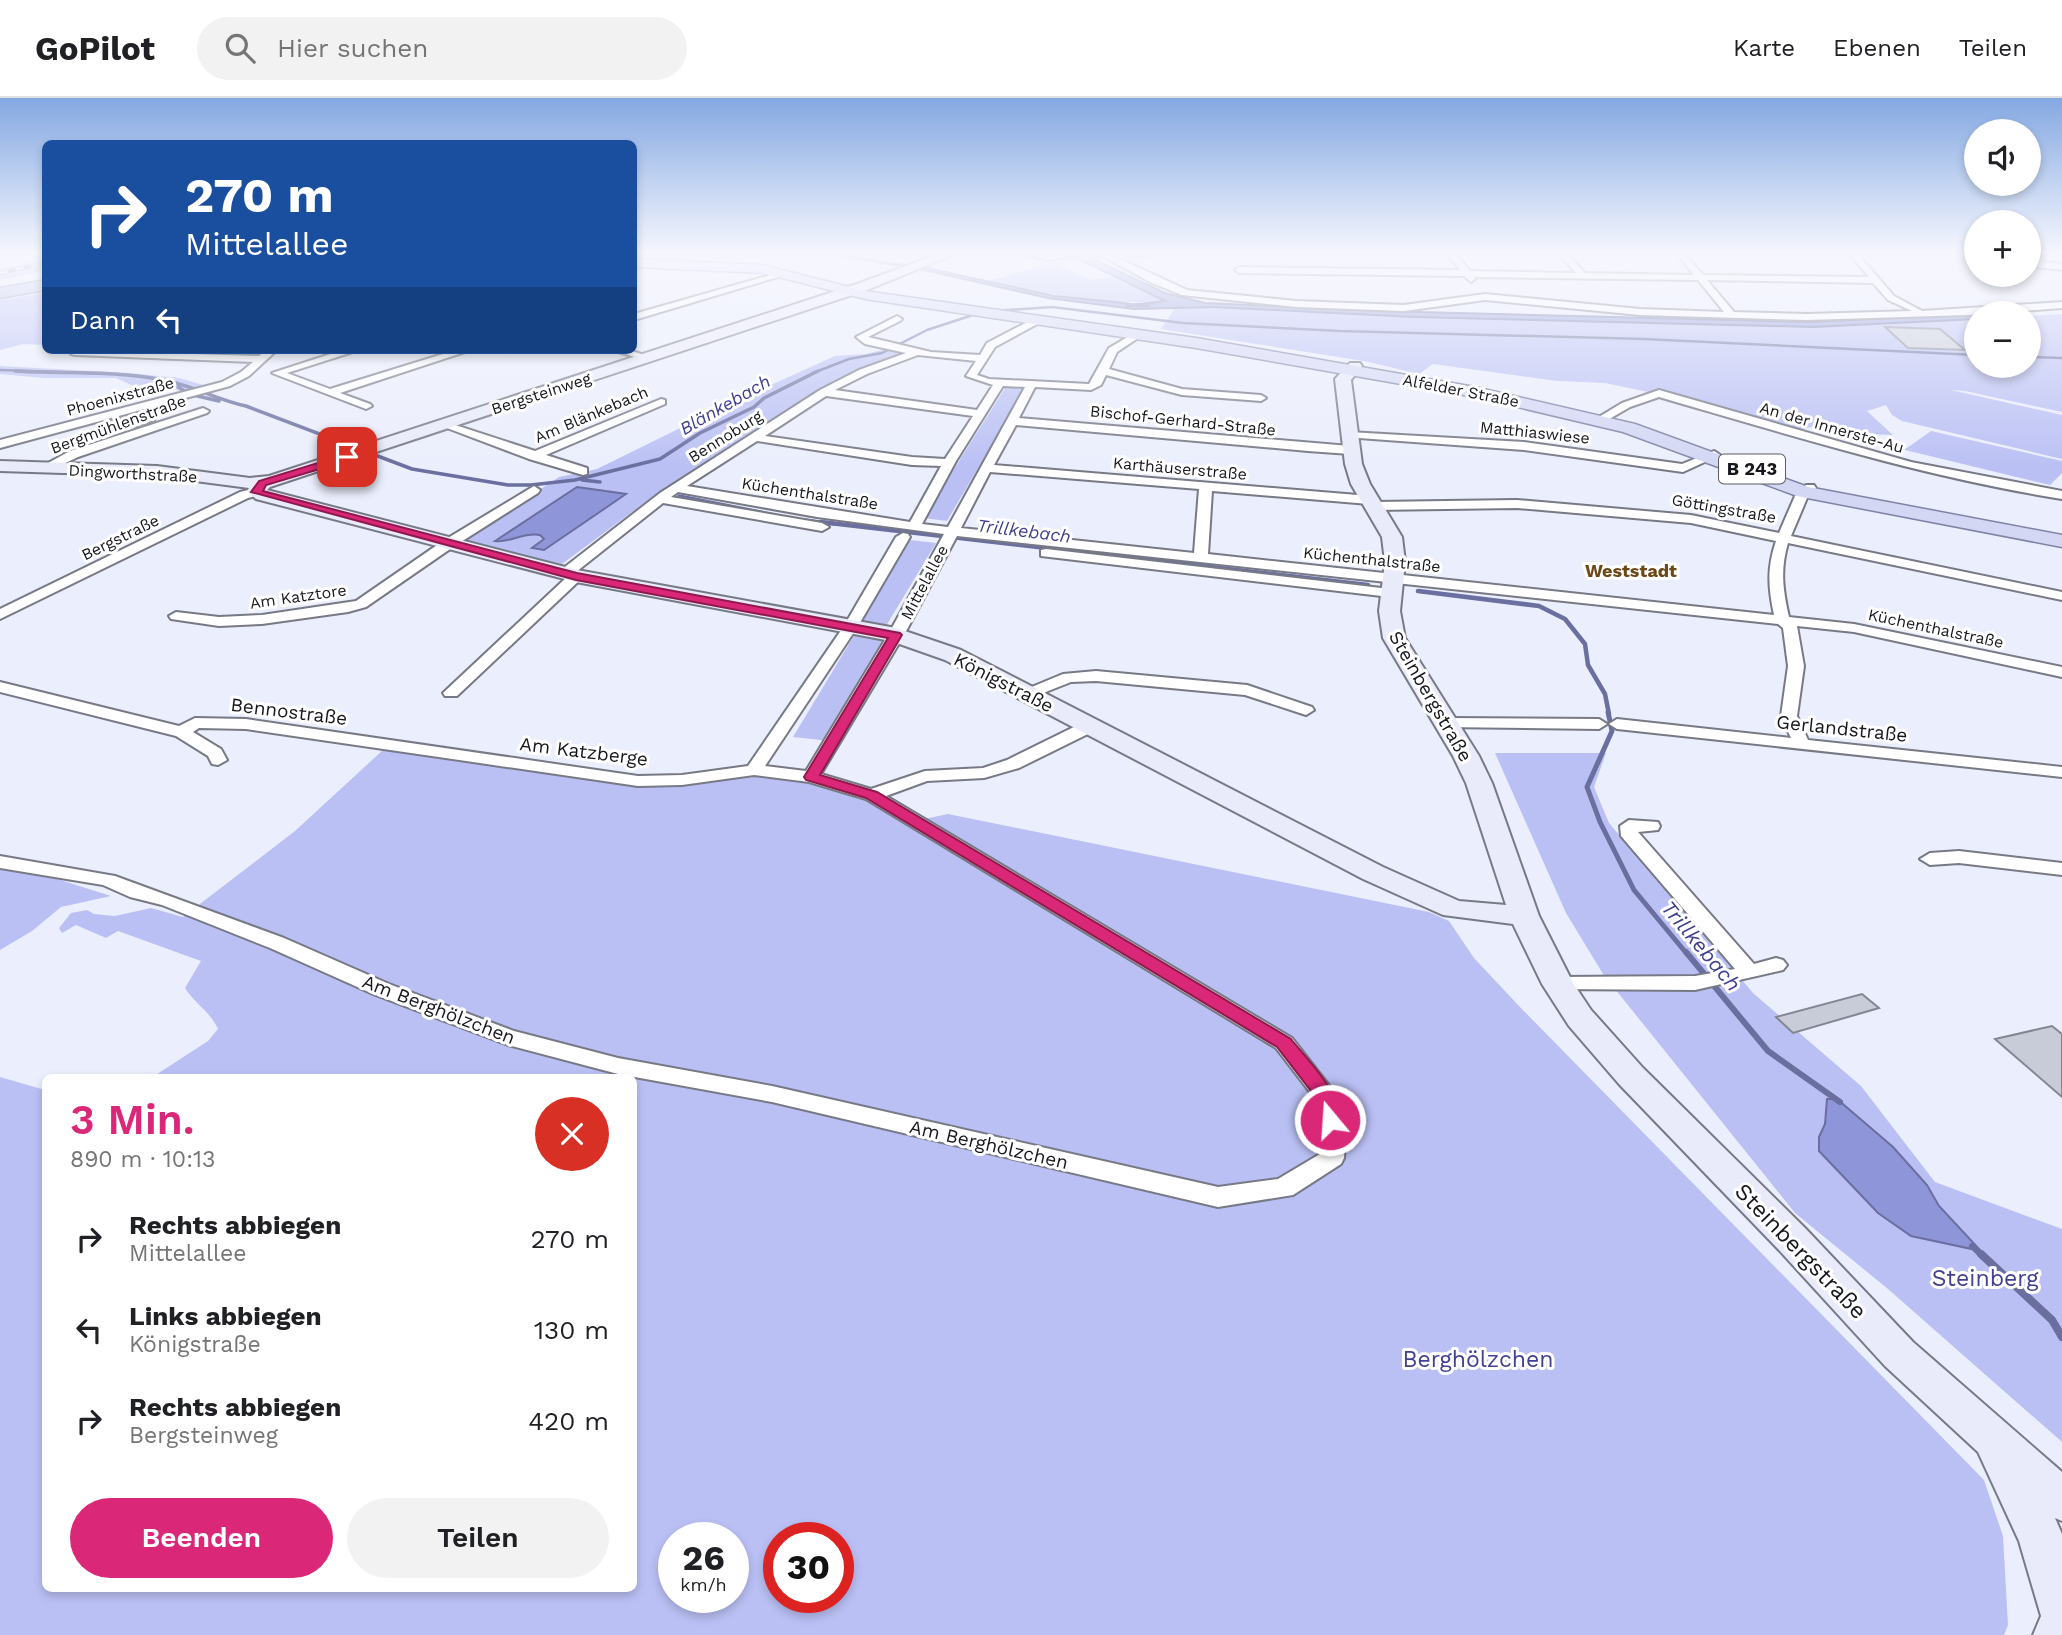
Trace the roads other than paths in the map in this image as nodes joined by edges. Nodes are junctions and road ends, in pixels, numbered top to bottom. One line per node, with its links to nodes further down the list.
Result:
1 (748, 324): 13 (street, Bergsteinweg)
2 (888, 324): 7 (street, Bennoburg)
3 (1031, 324): 14 (street)
4 (1065, 324): 6 (main road, Alfelder Straße / B 243)
5 (1085, 324): 16 (main road, Alfelder Straße / B 243)
6 (1138, 334): 16 (main road, Alfelder Straße / B 243); 17 (street)
7 (918, 352): 14 (street, Bennoburg); 20 (street, Bennoburg)
8 (128, 354): 15 (street)
9 (268, 354): 15 (street, Phoenixstraße)
10 (341, 354): 21 (street)
11 (453, 354): 21 (street)
12 (632, 354): 13 (street)
13 (648, 358): 29 (street, Bergsteinweg)
14 (981, 358): 18 (street)
15 (262, 359): 32 (street, Phoenixstraße)
16 (1349, 370): 27 (main road, Alfelder Straße / B 243); 31 (street, Steinbergstraße)
17 (1104, 371): 19 (street); 22 (street)
18 (1000, 383): 19 (street); 26 (street, Mittelallee)
19 (1032, 384): 28 (street, Mittelallee)
20 (824, 392): 26 (street); 30 (street, Bennoburg)
21 (328, 393): 24 (street)
22 (1261, 398)
23 (661, 402): 33 (street, Am Blänkebach)
24 (366, 406)
25 (202, 411): 37 (street, Bergmühlenstraße)
26 (979, 414): 35 (street, Mittelallee)
27 (1602, 419): 34 (main road, Alfelder Straße / B 243); 45 (street, An der Innerste-Au)
28 (1013, 421): 31 (street, Bischof-Gerhard-Straße); 38 (street, Mittelallee)
29 (445, 425): 33 (street, Am Blänkebach); 41 (street, Bergsteinweg)
30 (757, 438): 35 (street); 42 (street, Bennoburg)
31 (1350, 442): 34 (street, Matthiaswiese); 47 (street, Steinbergstraße)
32 (0, 444)
33 (533, 456): 39 (street, Am Blänkebach)
34 (1710, 456): 44 (main road, Alfelder Straße / B 243)
35 (948, 463): 48 (street, Mittelallee)
36 (1, 467): 37 (street, Dingworthstraße)
37 (45, 468): 41 (street, Dingworthstraße)
38 (987, 468): 40 (street, Karthäuserstraße); 49 (street, Mittelallee)
39 (583, 471)
40 (1206, 486): 47 (street, Karthäuserstraße); 53 (street)
41 (260, 488): 52 (street, Königstraße); 57 (street, Bergstraße)
42 (677, 488): 46 (street, Bennoburg); 48 (street, Küchenthalstraße)
43 (534, 490): 52 (street)
44 (1807, 490): 50 (street); 51 (main road, Alfelder Straße / B 243)
45 (2062, 495)
46 (661, 499): 48 (street, Küchenthalstraße); 54 (street, Bennoburg)
47 (1372, 503): 50 (street, Göttingstraße); 55 (street, Steinbergstraße)
48 (908, 532): 49 (street, Küchenthalstraße); 61 (street, Mittelallee)
49 (948, 536): 53 (street, Küchenthalstraße); 55 (street, Küchenthalstraße); 62 (street, Mittelallee)
50 (1784, 536): 56 (street, Göttingstraße); 60 (street)
51 (2062, 539)
52 (448, 544): 54 (street, Königstraße); 59 (street, Am Katztore)
53 (1201, 556): 55 (street, Küchenthalstraße)
54 (571, 575): 61 (street, Königstraße); 65 (street, Bennoburg)
55 (1391, 586): 60 (street, Küchenthalstraße); 68 (street, Steinbergstraße)
56 (2062, 596)
57 (7, 606): 58 (street, Bergstraße)
58 (0, 615)
59 (176, 616)
60 (1783, 621): 63 (street, Küchenthalstraße); 73 (street)
61 (850, 626): 62 (street, Königstraße); 76 (street, Mittelallee)
62 (895, 635): 66 (street, Königstraße); 78 (street, Mittelallee)
63 (2062, 672)
64 (0, 687): 72 (street, Bennostraße)
65 (452, 694)
66 (1028, 694): 67 (street); 71 (street, Königstraße)
67 (1306, 710)
68 (1447, 723): 69 (street); 84 (street, Steinbergstraße)
69 (1599, 724)
70 (1617, 724): 73 (street, Gerlandstraße)
71 (1090, 726): 79 (street); 84 (street, Königstraße)
72 (182, 732): 74 (street, Bennostraße); 75 (street, Bennostraße)
73 (1802, 744): 77 (street, Gerlandstraße)
74 (393, 746): 76 (street, Am Katzberge)
75 (218, 760)
76 (754, 770): 78 (street, Am Katzberge)
77 (2062, 772)
78 (811, 777): 79 (street, Am Berghölzchen)
79 (872, 795): 82 (street, Am Berghölzchen)
80 (1651, 827): 86 (street)
81 (1930, 859): 83 (street)
82 (0, 862)
83 (2062, 869)
84 (1524, 916): 87 (street, Steinbergstraße)
85 (1776, 965): 86 (street)
86 (1749, 971): 87 (street)
87 (1558, 984): 88 (street, Steinbergstraße)
88 (1993, 1438): 89 (street, Steinbergstraße); 90 (street)
89 (2062, 1500)
90 (2062, 1609)
91 (2062, 1629): 92 (street)
92 (2057, 1635)

